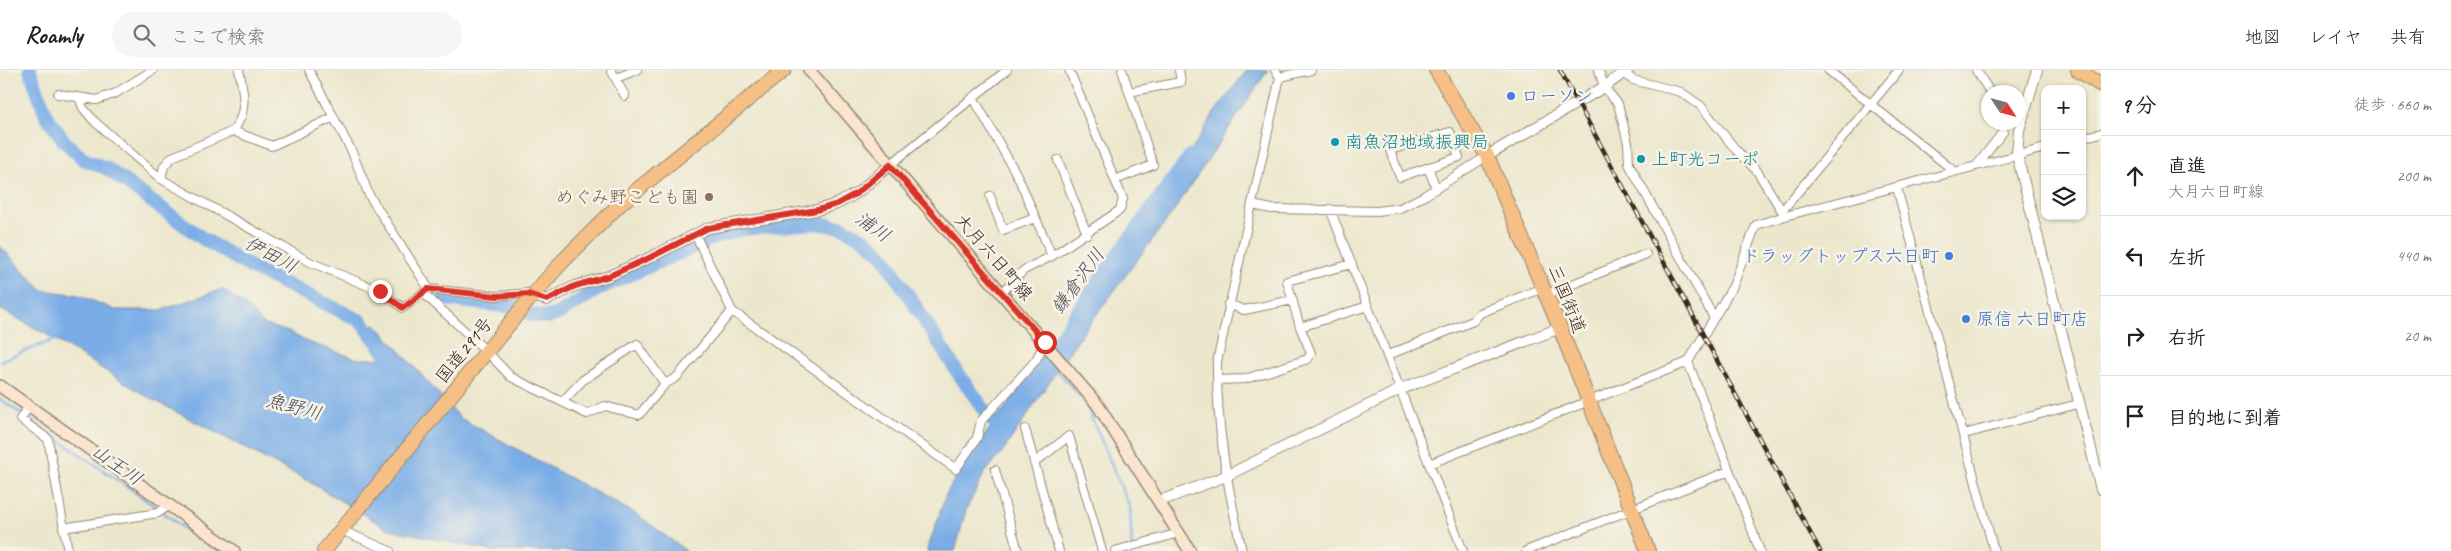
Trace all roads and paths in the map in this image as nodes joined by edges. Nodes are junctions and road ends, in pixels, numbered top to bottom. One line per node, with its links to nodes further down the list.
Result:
1 (153, 70): 29 (street)
2 (239, 70): 34 (street)
3 (309, 70): 32 (street)
4 (611, 70): 22 (street)
5 (637, 70): 22 (street)
6 (784, 70): 62 (highway, 国道291号)
7 (809, 70): 41 (main road, 大月六日町線)
8 (1007, 70): 30 (street)
9 (1069, 70): 46 (street)
10 (1122, 70): 26 (street)
11 (1179, 70): 26 (street)
12 (1311, 70): 21 (street)
13 (1436, 70): 39 (highway, 三国街道)
14 (1599, 70): 25 (street)
15 (1828, 70): 31 (street)
16 (1899, 70): 31 (street)
17 (1976, 70): 23 (street)
18 (2037, 70): 38 (street)
19 (2078, 70): 24 (highway)
20 (1627, 72): 25 (street); 52 (street)
21 (1278, 74): 50 (street)
22 (616, 78): 28 (street)
23 (1986, 85)
24 (2101, 85)
25 (1604, 87): 39 (street); 67 (street)
26 (1129, 92): 46 (street)
27 (58, 94): 29 (street)
28 (625, 96)
29 (79, 97): 45 (street)
30 (973, 97): 41 (street); 53 (street)
31 (1871, 105): 44 (street); 52 (street)
32 (334, 117): 34 (street); 59 (street)
33 (2003, 130): 42 (street)
34 (232, 132): 45 (street)
35 (2101, 133): 36 (street)
36 (2086, 137)
37 (2041, 149): 38 (street)
38 (2017, 155): 42 (street); 81 (street)
39 (1487, 156): 47 (street); 60 (highway, 三国街道)
40 (1058, 160): 55 (street)
41 (890, 165): 54 (street); 61 (main road, 大月六日町線)
42 (1977, 165): 44 (street)
43 (1428, 167): 43 (street); 47 (street)
44 (1954, 172): 48 (street)
45 (161, 179): 59 (street)
46 (1115, 180): 55 (street)
47 (1436, 188): 51 (street)
48 (1898, 188): 52 (street); 84 (street)
49 (990, 196): 53 (street)
50 (1252, 205): 51 (street); 64 (street)
51 (1330, 209): 58 (street)
52 (1783, 213): 67 (street)
53 (1035, 218): 57 (street)
54 (695, 234): 62 (street); 66 (street)
55 (1087, 234): 57 (street)
56 (1646, 254): 60 (street)
57 (1052, 256): 61 (street)
58 (1352, 264): 63 (street); 65 (street)
59 (426, 291): 62 (street); 71 (street)
60 (1544, 291): 69 (highway, 三国街道); 72 (street)
61 (1002, 292): 70 (main road, 大月六日町線)
62 (532, 296): 95 (highway, 国道291号)
63 (1292, 300): 64 (street); 68 (street)
64 (1228, 304): 75 (street)
65 (1368, 306): 68 (street); 72 (street)
66 (732, 311): 70 (street); 76 (street)
67 (1714, 318): 74 (street)
68 (1300, 327): 75 (street)
69 (1560, 328): 78 (street); 80 (highway, 三国街道)
70 (1045, 342): 91 (main road, 大月六日町線)
71 (480, 346)
72 (1388, 355): 78 (street)
73 (491, 356): 79 (street)
74 (1688, 362): 80 (street); 88 (street)
75 (1216, 380): 89 (street)
76 (665, 384): 79 (street); 79 (street)
77 (0, 386): 82 (main road)
78 (1401, 389): 86 (street); 89 (street)
79 (562, 402)
80 (1588, 402): 86 (street); 93 (highway, 三国街道)
81 (2078, 404): 84 (street); 90 (street)
82 (29, 407): 92 (main road); 94 (street)
83 (1025, 429): 85 (street)
84 (1964, 434): 111 (street)
85 (1034, 463): 102 (street); 103 (street)
86 (1429, 464): 107 (street)
87 (995, 470): 101 (street)
88 (1729, 471): 93 (street); 110 (street)
89 (1226, 476): 91 (street); 106 (street)
90 (2101, 489)
91 (1160, 501): 96 (main road, 大月六日町線)
92 (168, 506): 94 (street); 98 (main road)
93 (1632, 510): 108 (street); 109 (highway, 三国街道)
94 (63, 528): 97 (street)
95 (343, 529): 99 (highway, 国道291号); 100 (street)
96 (1179, 533): 104 (street); 105 (main road, 大月六日町線)
97 (68, 551)
98 (234, 551)
99 (324, 551)
100 (390, 551)
101 (1018, 551)
102 (1059, 551)
103 (1102, 551)
104 (1114, 551)
105 (1190, 551)
106 (1242, 551)
107 (1463, 551)
108 (1526, 551)
109 (1648, 551)
110 (1760, 551)
111 (1994, 551)

